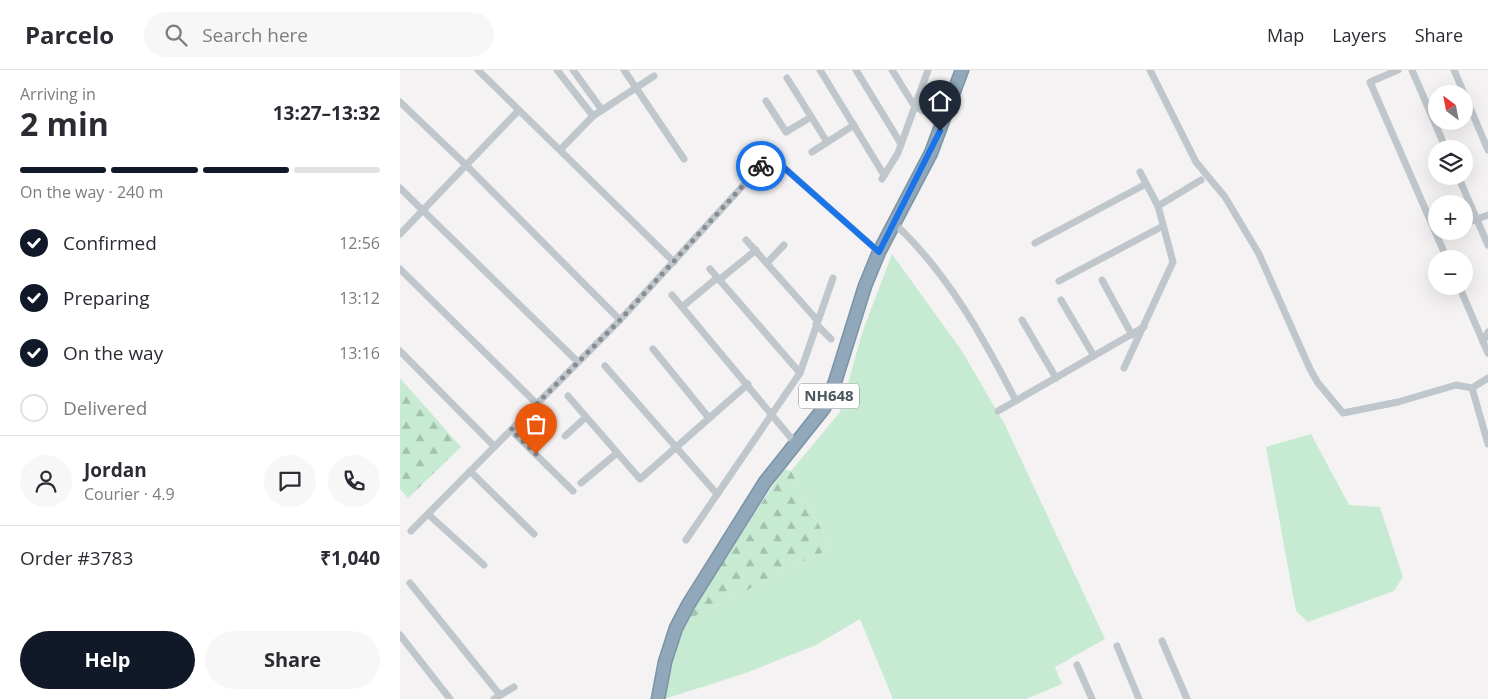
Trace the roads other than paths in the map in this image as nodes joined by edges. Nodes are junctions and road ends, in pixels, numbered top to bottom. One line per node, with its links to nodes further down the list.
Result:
1 (478, 70): 21 (street)
2 (556, 70): 24 (street)
3 (573, 70): 22 (street)
4 (624, 70): 16 (street)
5 (820, 70): 26 (street)
6 (856, 70): 29 (street)
7 (892, 70): 20 (street)
8 (928, 70): 17 (street)
9 (962, 70): 23 (highway, NH648)
10 (1150, 70): 86 (street)
11 (1398, 70): 42 (street)
12 (1412, 70): 27 (street)
13 (1454, 70): 31 (street)
14 (654, 76): 16 (street)
15 (787, 78): 25 (street)
16 (636, 88): 22 (street); 33 (street)
17 (918, 97): 20 (street); 23 (street)
18 (766, 101): 25 (street)
19 (400, 102): 34 (street)
20 (915, 107): 23 (street); 29 (street)
21 (518, 110): 30 (street); 34 (street)
22 (602, 110): 24 (street)
23 (946, 114): 46 (highway, NH648)
24 (593, 116): 30 (street)
25 (811, 117): 28 (street)
26 (854, 125): 28 (street); 29 (street)
27 (1442, 140)
28 (826, 142): 32 (street)
29 (902, 144)
30 (561, 150): 55 (street)
31 (1488, 150)
32 (812, 152)
33 (684, 159)
34 (466, 165): 41 (street); 67 (street)
35 (1140, 172): 37 (street)
36 (1201, 180): 40 (street)
37 (1146, 184): 40 (street); 50 (street)
38 (1462, 185): 44 (street)
39 (400, 188): 41 (street)
40 (1158, 206): 47 (street)
41 (422, 210): 48 (street); 79 (street)
42 (1428, 212)
43 (1488, 215): 44 (street)
44 (1477, 220): 45 (street); 51 (street)
45 (1473, 221)
46 (894, 223): 54 (highway, NH648); 88 (street)
47 (1163, 226): 62 (street); 70 (street)
48 (400, 234)
49 (746, 240): 53 (street)
50 (1035, 243)
51 (1488, 245)
52 (784, 246): 56 (street)
53 (756, 250): 56 (street); 60 (street)
54 (879, 252): 55 (street); 96 (highway, NH648)
55 (674, 262): 67 (street)
56 (767, 263): 69 (street)
57 (400, 269): 89 (street)
58 (710, 269): 60 (street)
59 (834, 278): 69 (street)
60 (718, 279): 66 (street); 82 (street)
61 (1102, 280): 72 (street)
62 (1059, 281)
63 (672, 295): 66 (street)
64 (1463, 295): 74 (street)
65 (1061, 300): 78 (street)
66 (682, 307): 85 (street)
67 (620, 320): 79 (street)
68 (1022, 320): 83 (street)
69 (817, 322): 73 (street); 82 (street)
70 (1145, 327): 72 (street); 81 (street)
71 (1488, 332): 74 (street)
72 (1132, 335): 78 (street)
73 (831, 339)
74 (1483, 342): 77 (street)
75 (653, 349): 93 (street)
76 (400, 351): 98 (street)
77 (1488, 354)
78 (1094, 356): 83 (street)
79 (578, 362): 89 (street)
80 (605, 366): 99 (street)
81 (1124, 368)
82 (800, 372): 91 (street)
83 (1056, 378): 88 (street)
84 (1488, 378): 86 (street)
85 (748, 384): 91 (street); 93 (street)
86 (1472, 388): 97 (street)
87 (568, 396): 92 (street)
88 (1016, 401): 90 (street)
89 (536, 404): 94 (street)
90 (998, 411)
91 (772, 415): 96 (street); 104 (street)
92 (586, 417): 95 (street); 100 (street)
93 (709, 418): 99 (street)
94 (511, 430): 98 (street); 103 (street)
95 (565, 436)
96 (796, 444): 118 (highway, NH648)
97 (1488, 444)
98 (494, 446): 101 (street)
99 (675, 447): 100 (street); 104 (street)
100 (618, 453): 102 (street)
101 (470, 471): 105 (street); 107 (street)
102 (580, 483)
103 (573, 491)
104 (717, 494): 108 (street)
105 (428, 514): 106 (street); 109 (street)
106 (411, 531)
107 (534, 534)
108 (686, 540)
109 (484, 565)
110 (410, 583): 116 (street)
111 (400, 635): 117 (street)
112 (1162, 641): 121 (street)
113 (1117, 646): 120 (street)
114 (1077, 665): 119 (street)
115 (514, 687): 116 (street)
116 (497, 697)
117 (450, 699)
118 (658, 699)
119 (1092, 699)
120 (1139, 699)
121 (1187, 699)

